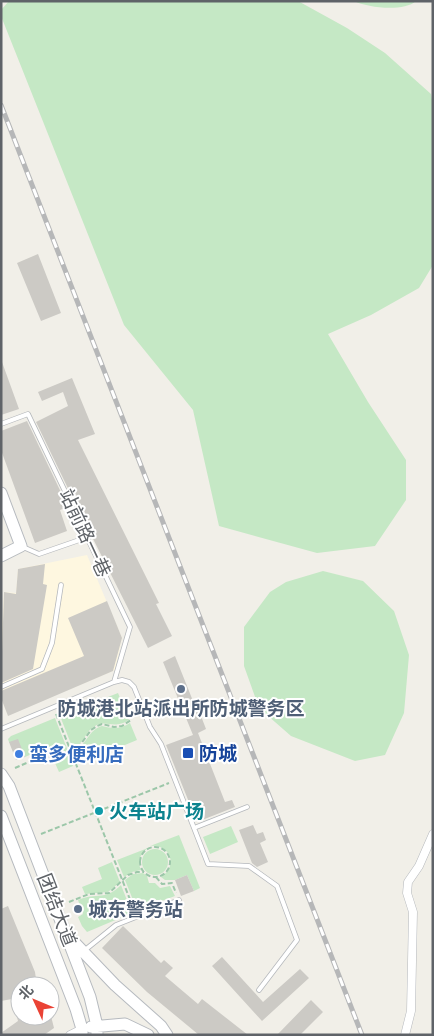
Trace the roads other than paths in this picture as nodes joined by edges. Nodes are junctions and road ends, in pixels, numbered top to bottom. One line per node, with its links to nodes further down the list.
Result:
1 (1, 424): 3 (lane, 站前路一巷)
2 (1, 493): 4 (main road)
3 (88, 537): 4 (lane); 7 (lane, 站前路一巷)
4 (21, 546): 5 (main road)
5 (1, 556)
6 (62, 585): 8 (lane)
7 (114, 682): 9 (lane); 13 (lane)
8 (1, 688)
9 (1, 729)
10 (1, 774): 16 (main road, 团结大道)
11 (247, 807): 13 (lane)
12 (1, 816): 19 (main road, 团结大道)
13 (194, 828): 17 (lane)
14 (433, 834): 23 (street)
15 (179, 900): 16 (lane)
16 (78, 954): 18 (main road, 团结大道); 22 (main road)
17 (259, 990)
18 (97, 1030): 19 (main road); 21 (main road)
19 (82, 1032): 20 (street)
20 (70, 1035)
21 (148, 1035)
22 (168, 1035)
23 (405, 1035)

